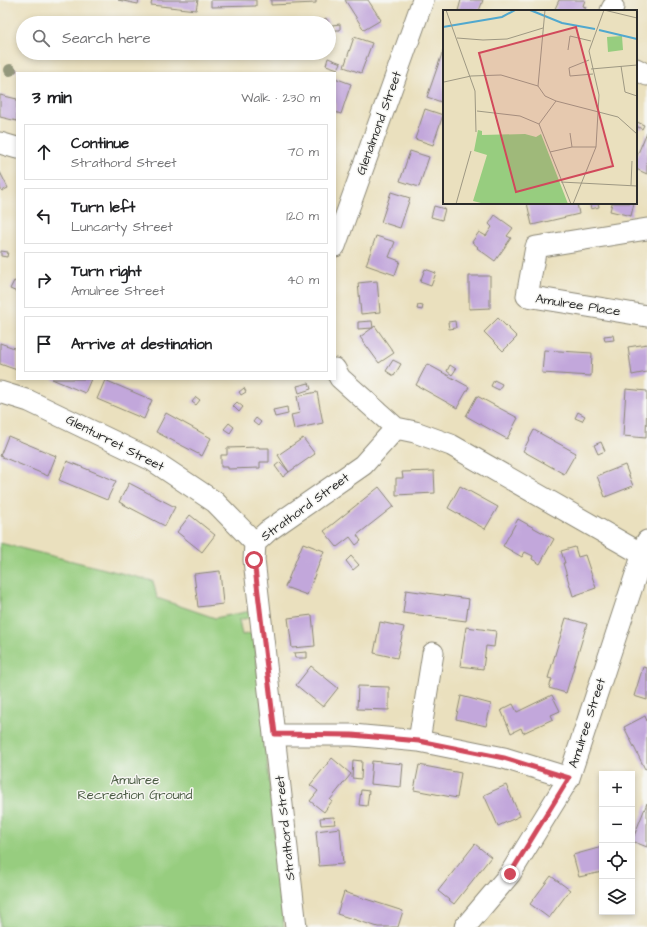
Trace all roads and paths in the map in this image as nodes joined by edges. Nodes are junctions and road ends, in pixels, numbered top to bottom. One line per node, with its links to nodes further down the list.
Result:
1 (423, 0): 7 (street, Glenalmond Street)
2 (637, 70): 3 (street)
3 (647, 75)
4 (0, 144): 5 (street)
5 (16, 148)
6 (647, 229): 8 (street, Amulree Place)
7 (336, 243)
8 (647, 316)
9 (336, 371): 11 (street)
10 (0, 392): 12 (street, Glenturret Street)
11 (396, 428): 12 (street, Strathord Street); 13 (street)
12 (255, 543): 15 (street, Strathord Street)
13 (645, 550): 17 (street, Amulree Street)
14 (434, 653): 16 (street)
15 (275, 734): 16 (street); 18 (street, Strathord Street)
16 (419, 741): 17 (street)
17 (569, 778): 19 (street, Amulree Street)
18 (296, 927)
19 (465, 927)

